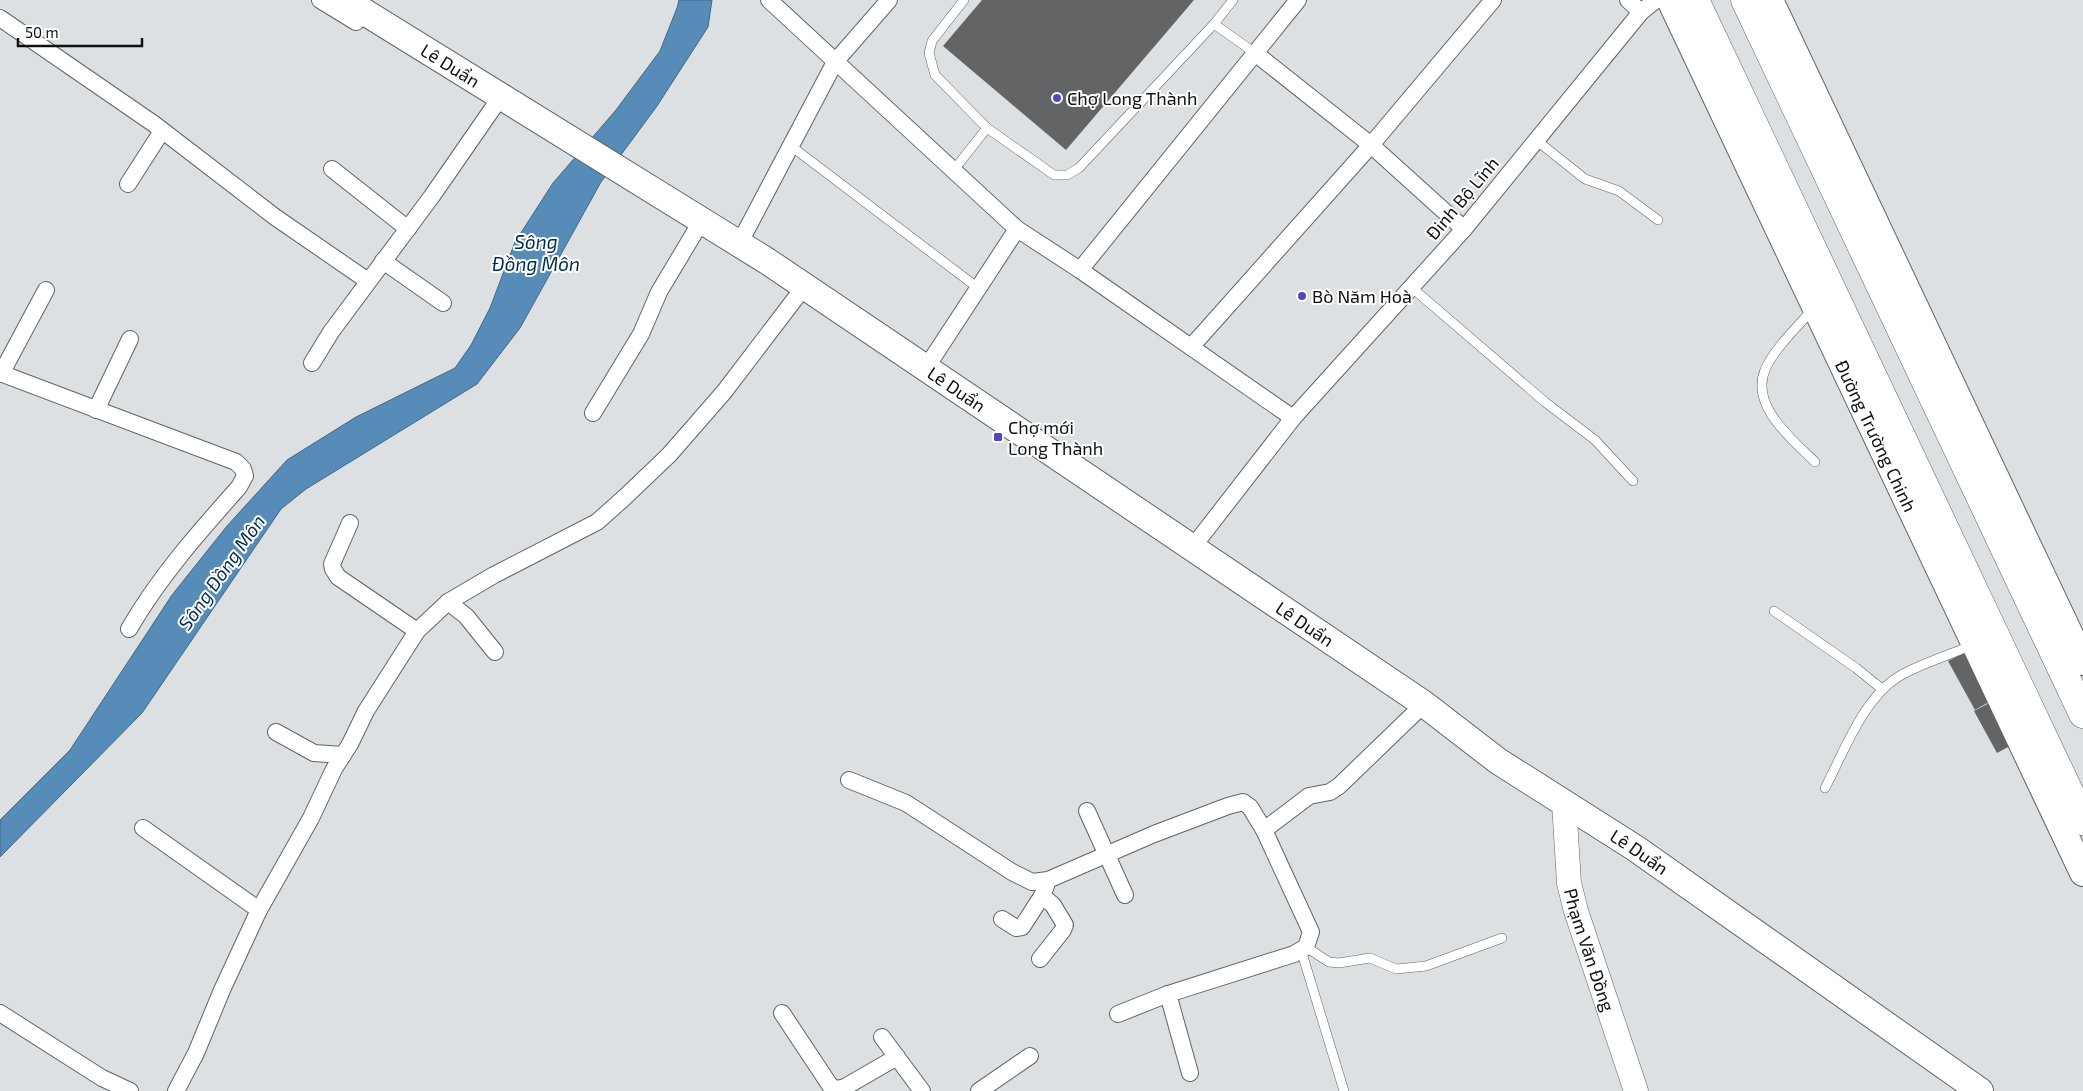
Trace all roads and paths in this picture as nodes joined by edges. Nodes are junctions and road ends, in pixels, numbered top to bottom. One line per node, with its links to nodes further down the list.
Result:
1 (320, 0): 21 (street)
2 (345, 0): 21 (main road, Lê Duẩn)
3 (369, 0): 23 (street)
4 (769, 0): 20 (street)
5 (889, 0): 20 (street)
6 (964, 0): 22 (lane)
7 (1234, 0): 18 (lane)
8 (1298, 0): 19 (street)
9 (1493, 0): 26 (street)
10 (1628, 0): 16 (street)
11 (1656, 0): 16 (street, Đinh Bộ Lĩnh)
12 (1670, 0): 45 (main road, Đường Trường Chinh)
13 (1695, 0): 58 (highway, Đường Trường Chinh)
14 (1745, 0): 68 (highway)
15 (1770, 0): 65 (main road)
16 (1641, 12): 25 (street, Đinh Bộ Lĩnh)
17 (0, 18): 24 (street)
18 (1214, 24): 19 (lane); 22 (lane)
19 (1255, 54): 26 (street); 38 (street)
20 (835, 62): 27 (street); 29 (street)
21 (498, 101): 23 (main road, Lê Duẩn); 33 (street)
22 (987, 128): 29 (lane)
23 (555, 130): 31 (main road, Lê Duẩn)
24 (162, 131): 30 (street); 39 (street)
25 (1536, 140): 32 (lane); 35 (street, Đinh Bộ Lĩnh)
26 (1371, 145): 35 (street); 47 (street)
27 (791, 146): 36 (street); 42 (lane)
28 (332, 169): 33 (street)
29 (953, 171): 34 (street)
30 (128, 184)
31 (702, 220): 36 (main road, Lê Duẩn); 52 (street)
32 (1658, 220)
33 (408, 229): 37 (street)
34 (1017, 229): 38 (street); 42 (street)
35 (1464, 229): 41 (street, Đinh Bộ Lĩnh)
36 (739, 244): 40 (main road, Lê Duẩn)
37 (383, 261): 39 (street); 44 (street)
38 (1080, 270): 47 (street)
39 (368, 281): 48 (street)
40 (804, 287): 49 (main road, Lê Duẩn); 59 (street)
41 (1411, 287): 53 (street, Đinh Bộ Lĩnh); 55 (lane)
42 (978, 288): 49 (street)
43 (46, 290): 50 (street)
44 (443, 303)
45 (1815, 306): 54 (lane); 58 (main road, Đường Trường Chinh)
46 (130, 339): 51 (street)
47 (1191, 347): 53 (street)
48 (312, 363)
49 (926, 368): 57 (main road, Lê Duẩn)
50 (0, 373): 51 (street)
51 (96, 410): 61 (street)
52 (593, 414)
53 (1293, 418): 57 (street, Đinh Bộ Lĩnh)
54 (1815, 462)
55 (1633, 481)
56 (350, 523): 62 (street)
57 (1192, 548): 67 (main road, Lê Duẩn)
58 (1960, 586): 63 (main road, Đường Trường Chinh); 75 (highway, Đường Trường Chinh)
59 (448, 602): 62 (street); 64 (street)
60 (1774, 611): 66 (lane)
61 (129, 629)
62 (417, 631): 70 (street)
63 (1975, 644): 66 (lane); 79 (main road, Đường Trường Chinh)
64 (495, 652)
65 (2083, 662)
66 (1882, 690): 72 (lane)
67 (1424, 704): 73 (main road, Lê Duẩn); 77 (street)
68 (2083, 714)
69 (276, 732): 70 (street)
70 (342, 755): 83 (street)
71 (848, 780): 80 (street)
72 (1825, 788)
73 (1564, 803): 101 (main road, Phạm Văn Đồng); 102 (main road, Lê Duẩn)
74 (1087, 811): 78 (street)
75 (2083, 821)
76 (143, 828): 83 (street)
77 (1264, 830): 78 (street); 86 (street)
78 (1107, 853): 80 (street); 82 (street)
79 (2083, 873)
80 (1048, 880): 81 (street)
81 (1042, 896): 84 (street); 87 (street)
82 (1125, 896)
83 (259, 910): 97 (street)
84 (1002, 919)
85 (1502, 938): 86 (lane)
86 (1303, 948): 88 (street); 100 (lane)
87 (1040, 959)
88 (1168, 994): 91 (street); 95 (street)
89 (0, 1013): 96 (street)
90 (782, 1013): 94 (street)
91 (1118, 1014)
92 (882, 1037): 94 (street)
93 (1030, 1056): 99 (street)
94 (897, 1057): 98 (street)
95 (1190, 1073)
96 (130, 1091)
97 (176, 1091)
98 (922, 1091)
99 (979, 1091)
100 (1344, 1091)
101 (1636, 1091)
102 (1980, 1091)

